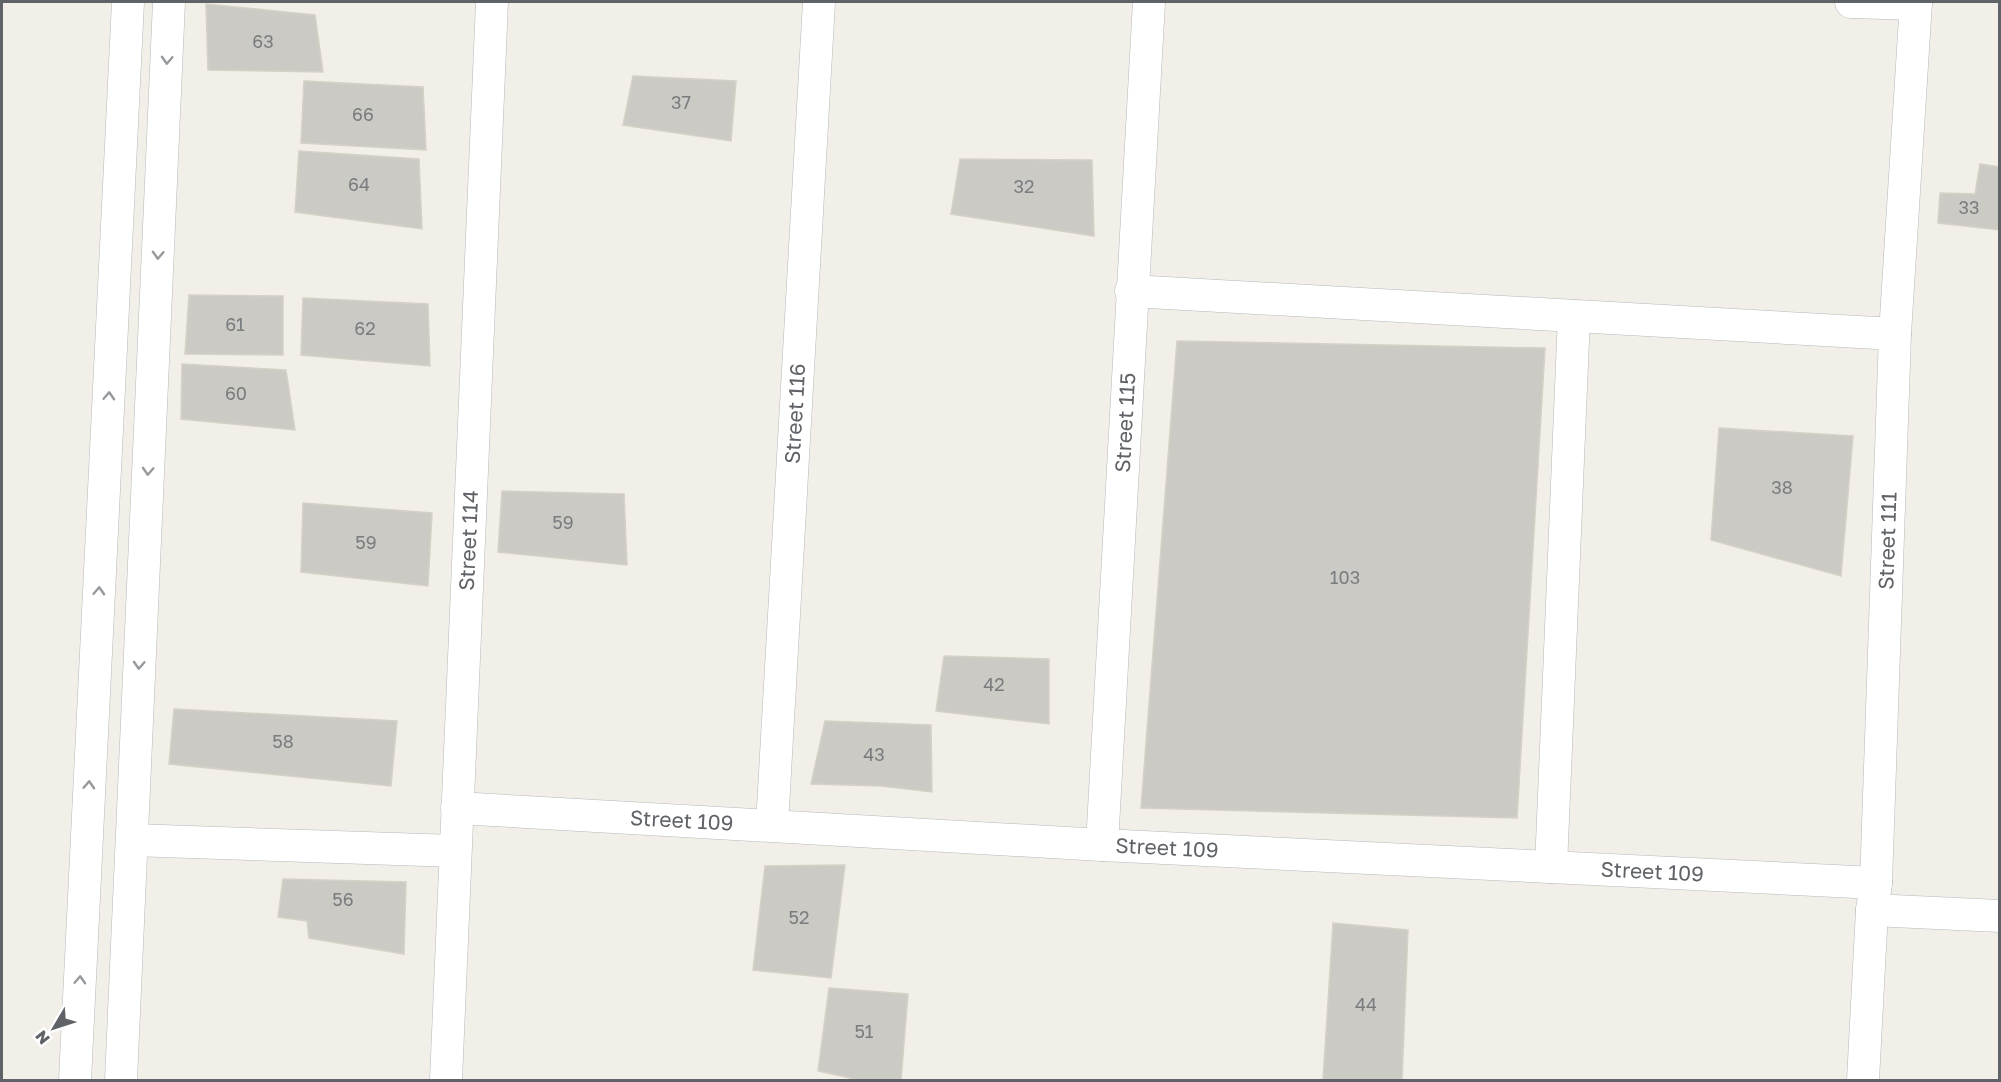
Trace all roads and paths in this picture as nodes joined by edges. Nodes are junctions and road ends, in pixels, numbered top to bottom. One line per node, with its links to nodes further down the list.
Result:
1 (128, 2): 19 (street, one-way to 1)
2 (169, 2): 13 (street, one-way to 13)
3 (492, 2): 11 (street, Street 114)
4 (819, 2): 12 (street, Street 116)
5 (1149, 2): 8 (street, Street 115)
6 (1851, 2): 7 (street)
7 (1916, 3): 10 (street, Street 111)
8 (1131, 291): 9 (street); 14 (street, Street 115)
9 (1574, 316): 10 (street); 16 (street)
10 (1895, 334): 17 (street, Street 111)
11 (457, 808): 12 (street, Street 109); 15 (street, Street 114)
12 (772, 825): 14 (street, Street 109)
13 (132, 840): 15 (street); 20 (street)
14 (1102, 845): 16 (street, Street 109)
15 (455, 850): 21 (street, Street 114)
16 (1551, 867): 17 (street, Street 109)
17 (1874, 897): 18 (street, Street 109); 22 (street, Street 111)
18 (2000, 916)
19 (75, 1080)
20 (121, 1080)
21 (446, 1080)
22 (1863, 1080)

